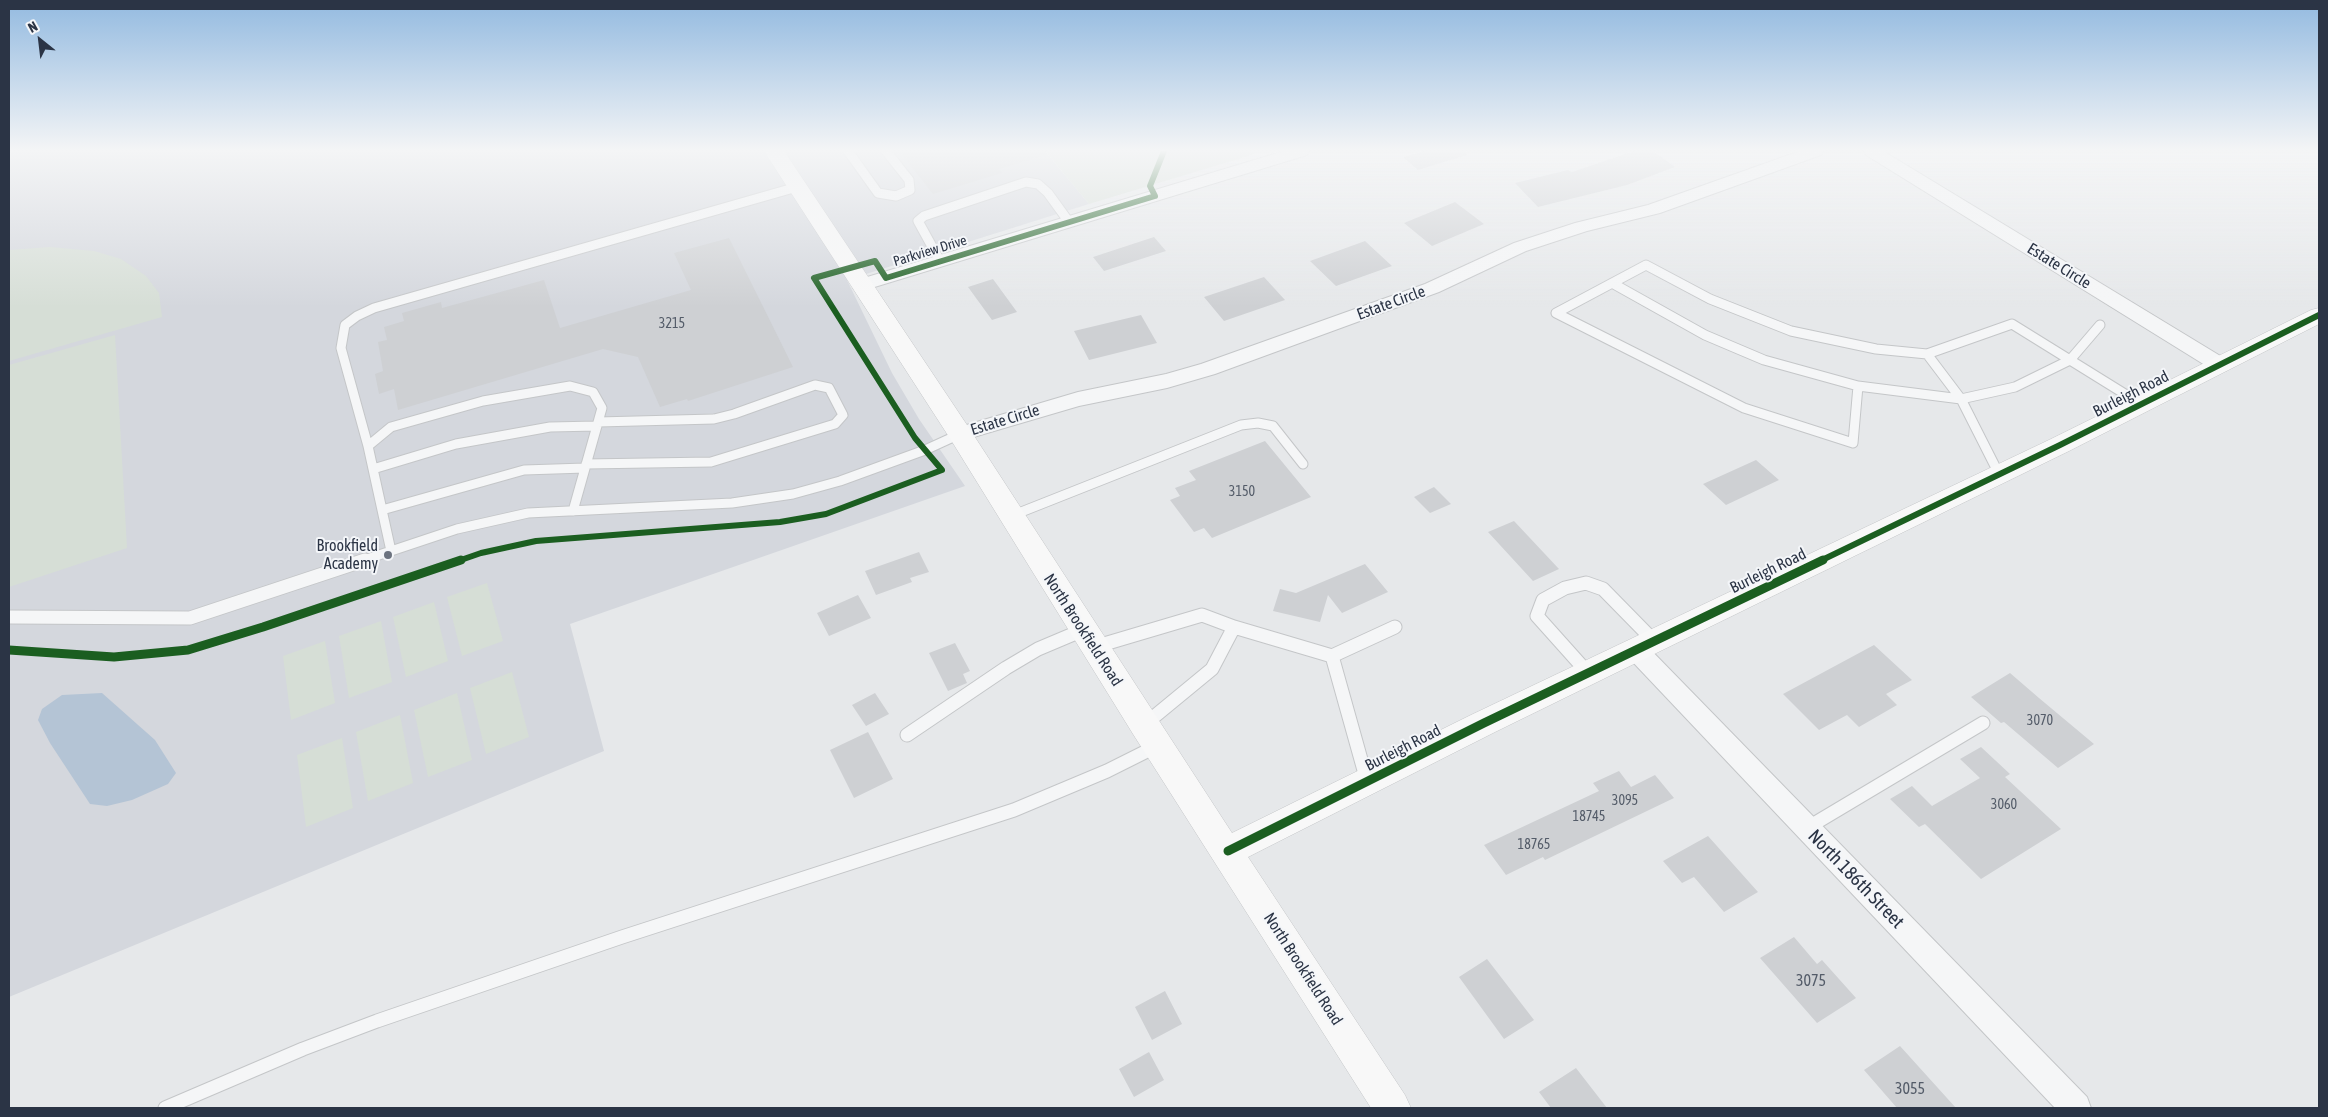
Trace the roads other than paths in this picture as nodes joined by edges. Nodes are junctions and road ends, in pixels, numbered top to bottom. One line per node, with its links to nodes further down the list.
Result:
1 (741, 203): 22 (lane)
2 (808, 203): 11 (street, North Brookfield Road)
3 (963, 203): 9 (lane)
4 (1055, 203): 8 (lane)
5 (1131, 203): 8 (street, Parkview Drive)
6 (1670, 203): 21 (street, Estate Circle)
7 (1957, 203): 16 (street, Estate Circle)
8 (1069, 222): 9 (street, Parkview Drive)
9 (940, 261): 11 (street, Parkview Drive)
10 (1612, 283): 14 (lane); 17 (lane); 17 (lane)
11 (861, 285): 21 (street, North Brookfield Road)
12 (2319, 315): 16 (street, Burleigh Road)
13 (2100, 325): 15 (lane)
14 (1927, 354): 15 (lane); 18 (lane)
15 (2070, 360): 18 (lane); 19 (lane)
16 (2220, 365): 19 (street, Burleigh Road)
17 (1858, 386): 18 (lane)
18 (1960, 399): 26 (lane)
19 (2141, 404): 26 (street, Burleigh Road)
20 (598, 424): 22 (lane); 24 (lane); 24 (lane); 25 (lane)
21 (960, 434): 28 (lane); 29 (street, North Brookfield Road)
22 (368, 446): 25 (lane)
23 (1303, 464): 29 (lane)
24 (586, 466): 27 (lane); 28 (lane)
25 (373, 469): 27 (lane)
26 (1999, 474): 35 (street, Burleigh Road)
27 (382, 510): 30 (lane)
28 (573, 510): 30 (lane)
29 (1011, 516): 34 (street, North Brookfield Road)
30 (391, 551): 31 (lane)
31 (9, 617)
32 (1234, 626): 34 (lane); 36 (lane); 40 (lane)
33 (1395, 626): 36 (lane)
34 (1089, 638): 39 (lane); 40 (street, North Brookfield Road)
35 (1645, 645): 37 (street, Burleigh Road); 37 (lane); 42 (street, North 186th Street)
36 (1332, 656): 41 (lane)
37 (1588, 673): 41 (street, Burleigh Road)
38 (1983, 723): 42 (lane)
39 (907, 735)
40 (1152, 735): 43 (street, North Brookfield Road); 44 (lane)
41 (1367, 781): 43 (street, Burleigh Road)
42 (1807, 828): 46 (street, North 186th Street)
43 (1228, 851): 45 (street, North Brookfield Road)
44 (165, 1108)
45 (1392, 1108)
46 (2076, 1108)

